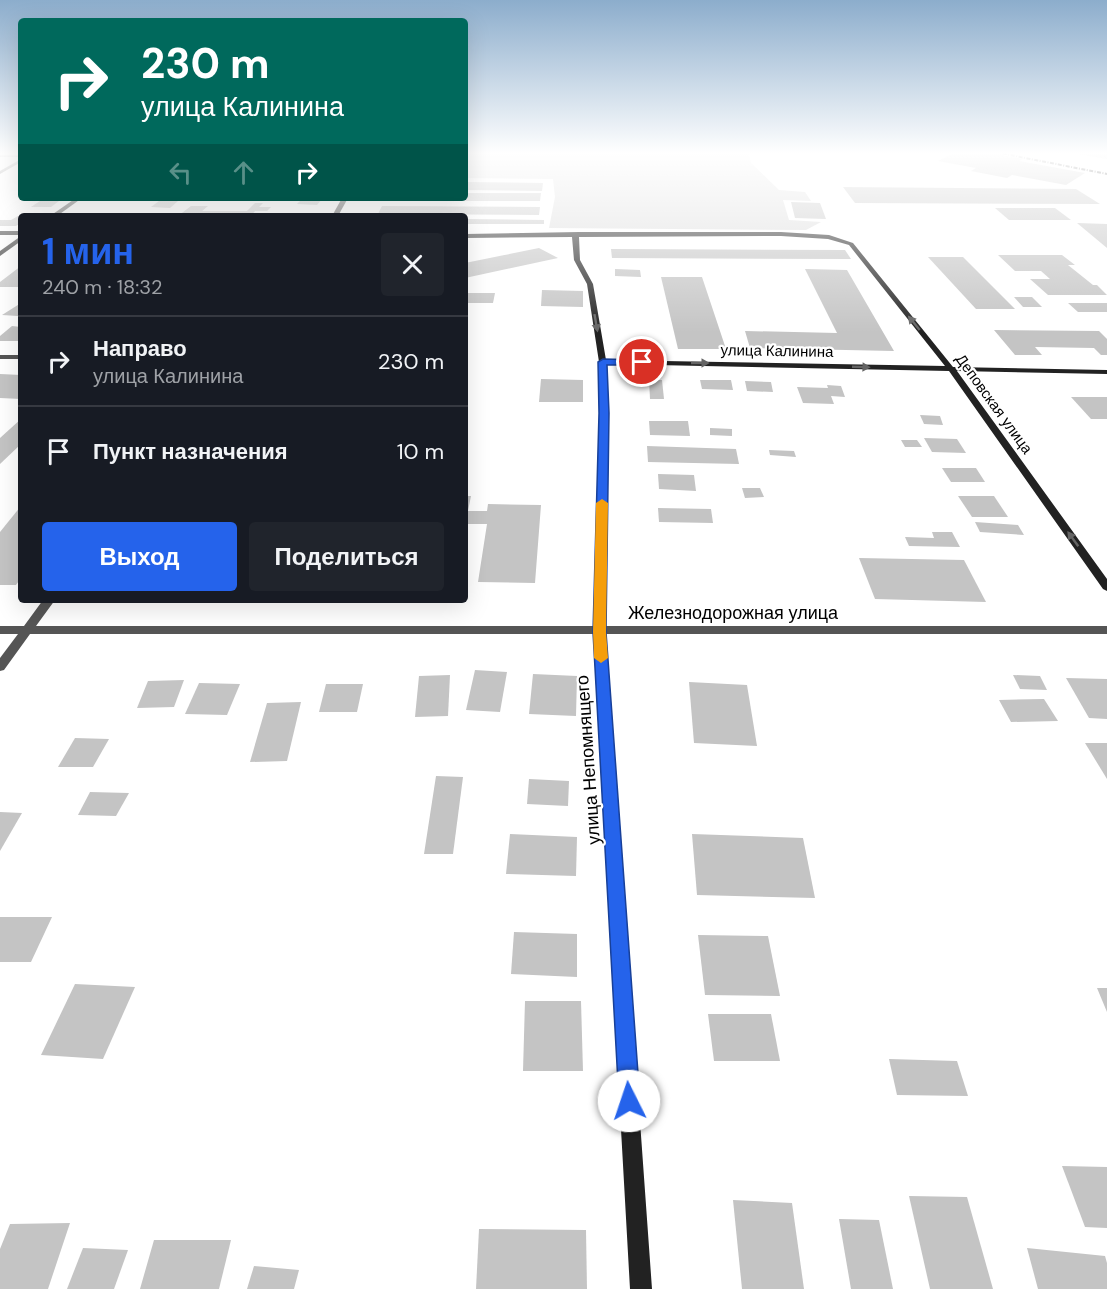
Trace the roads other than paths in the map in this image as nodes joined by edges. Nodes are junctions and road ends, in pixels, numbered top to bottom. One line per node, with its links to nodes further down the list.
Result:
1 (0, 233): 2 (main road)
2 (18, 233)
3 (579, 234): 4 (main road); 9 (main road, улица Непомнящего, one-way to 9); 10 (main road, Деповская улица, one-way to 3)
4 (468, 236)
5 (18, 240): 6 (main road)
6 (0, 254)
7 (0, 357): 8 (street)
8 (18, 357)
9 (603, 362): 10 (main road, улица Калинина, one-way to 10); 17 (main road, улица Непомнящего)
10 (951, 369): 11 (main road, улица Калинина); 12 (main road, Деповская улица, one-way to 10)
11 (1107, 372)
12 (1107, 587)
13 (47, 603): 15 (street)
14 (0, 630): 15 (street, Железнодорожная улица)
15 (27, 630): 17 (street, Железнодорожная улица); 18 (street)
16 (1107, 630): 17 (street, Железнодорожная улица)
17 (599, 632): 19 (main road, улица Непомнящего)
18 (0, 667)
19 (641, 1289)

